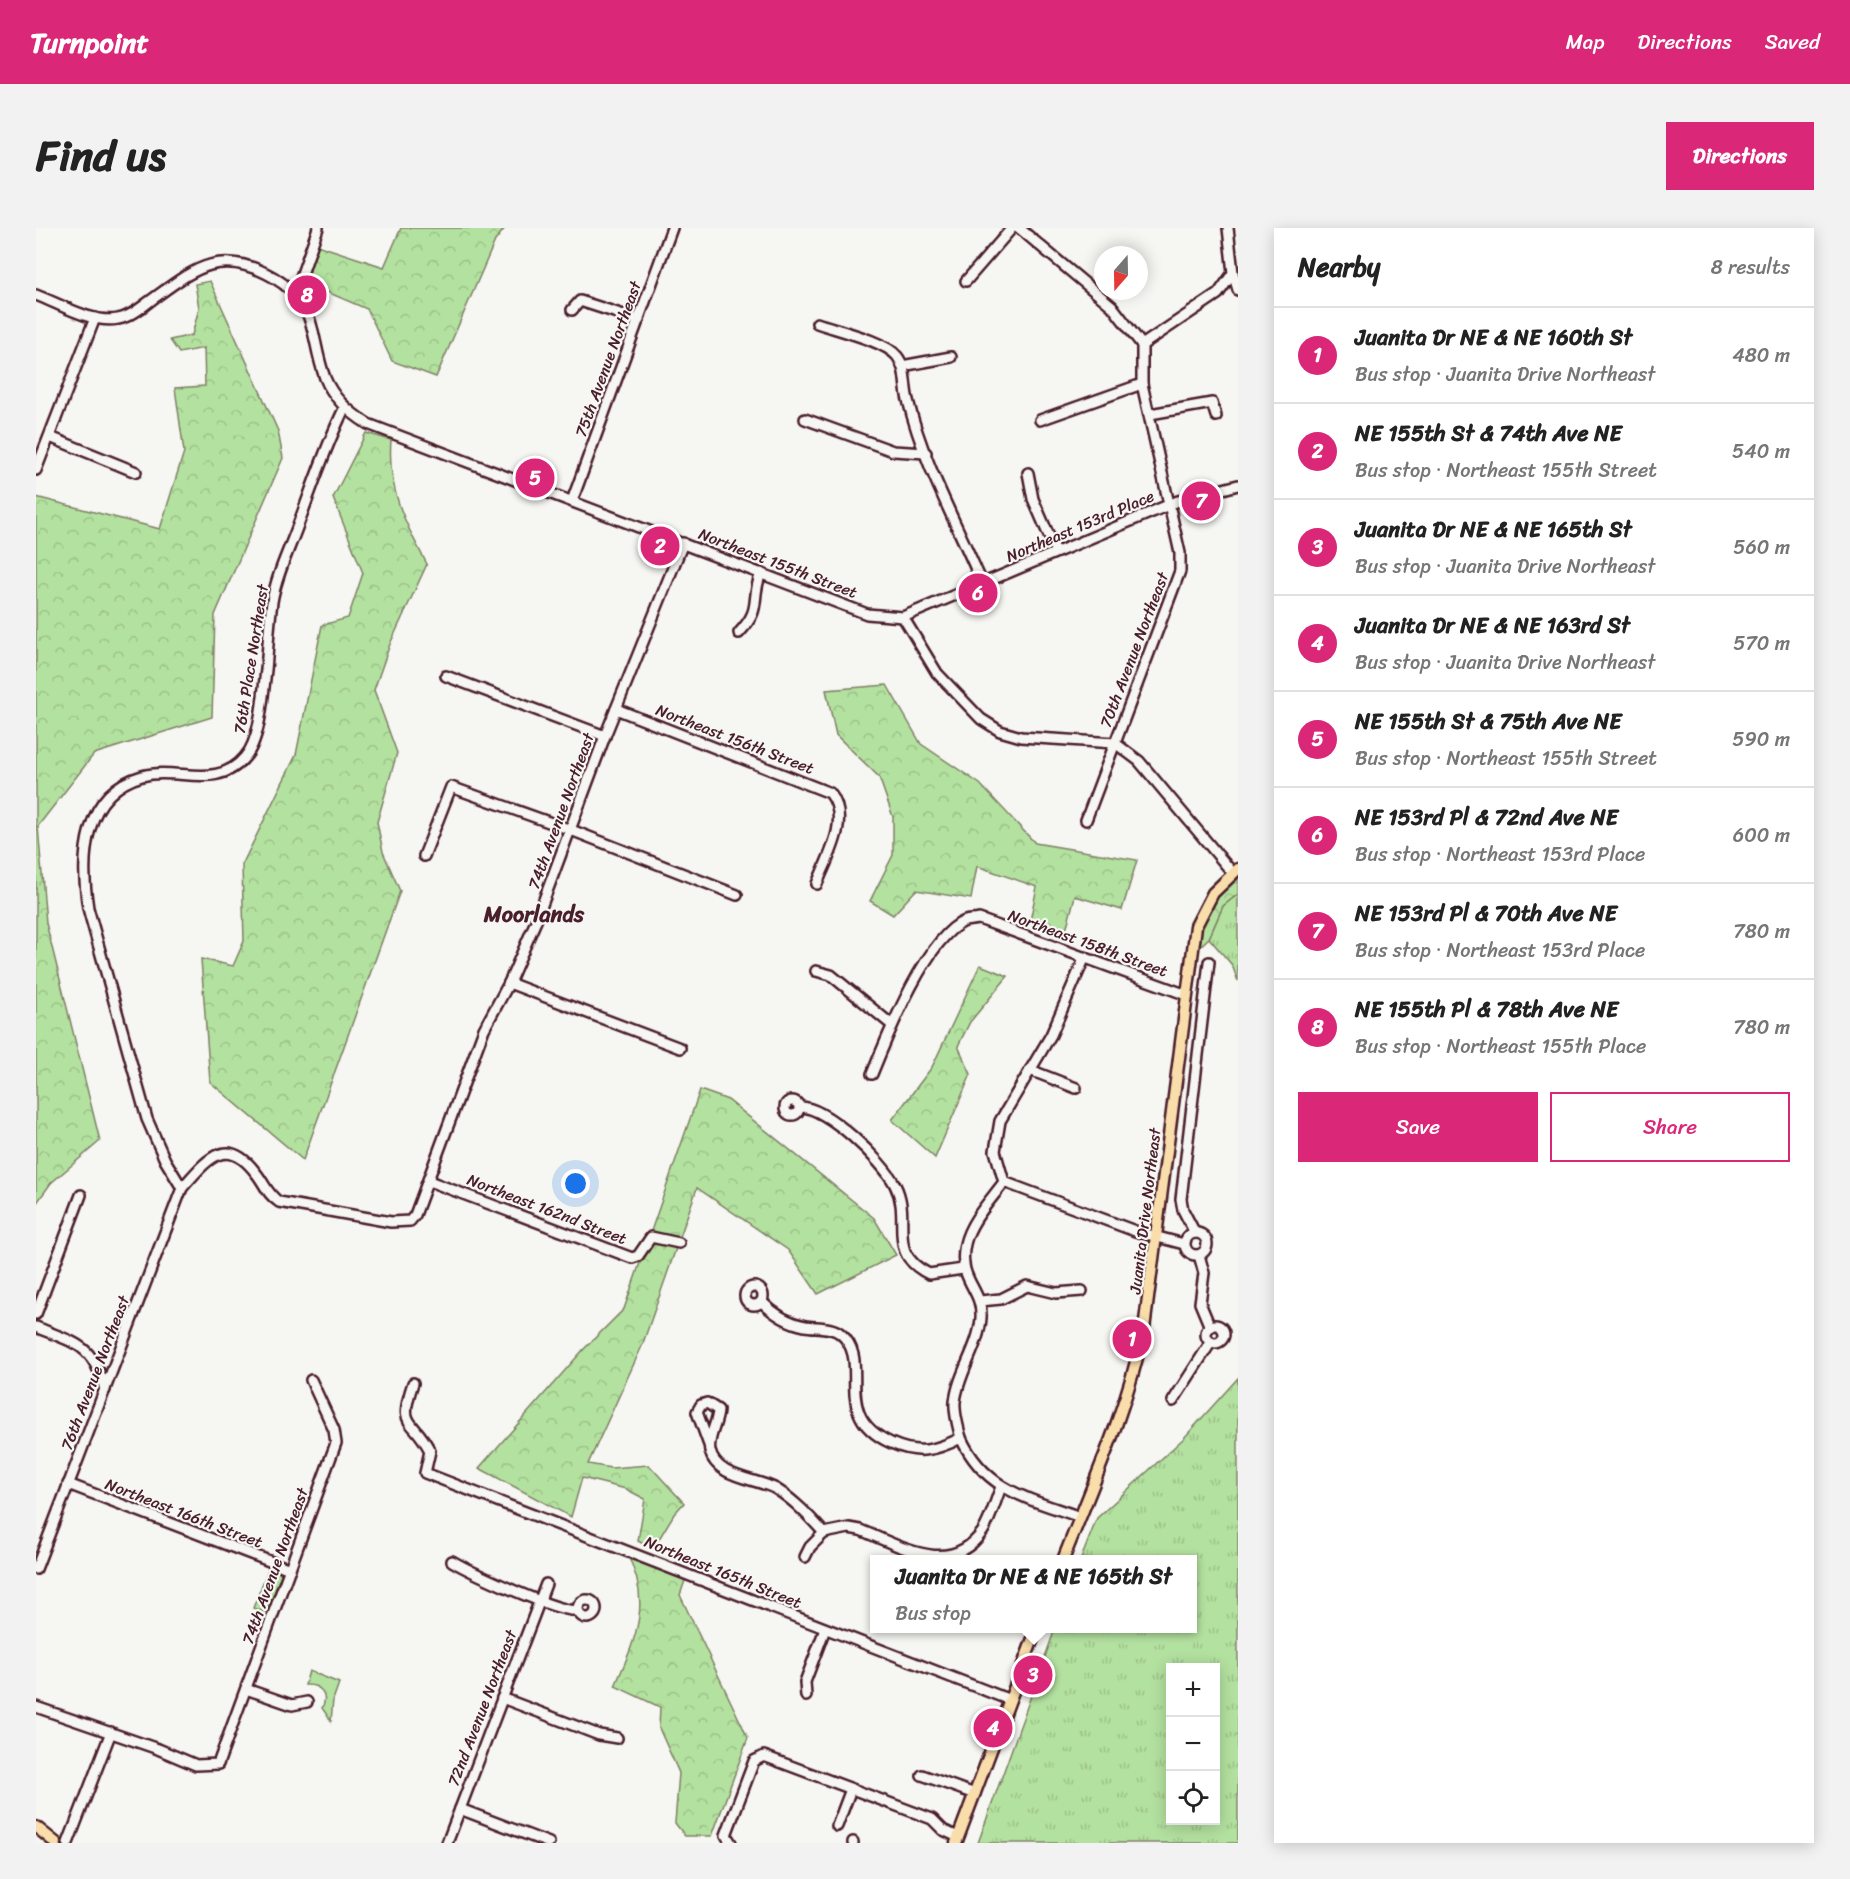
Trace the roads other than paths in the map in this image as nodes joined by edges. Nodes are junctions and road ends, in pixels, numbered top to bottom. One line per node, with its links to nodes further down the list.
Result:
1 (318, 228): 10 (street)
2 (672, 228): 14 (street, 75th Avenue Northeast)
3 (1012, 228): 8 (street)
4 (1019, 228): 16 (street)
5 (1228, 228): 6 (street)
6 (1234, 245): 7 (street)
7 (1233, 273): 9 (street); 16 (street)
8 (966, 281)
9 (1238, 290)
10 (295, 294): 13 (street); 20 (street, Northeast 155th Street)
11 (36, 295): 13 (street)
12 (572, 310): 14 (street)
13 (95, 318): 25 (street)
14 (639, 320): 31 (street, 75th Avenue Northeast)
15 (817, 323): 18 (street)
16 (1142, 345): 19 (street, 70th Avenue Northeast)
17 (951, 357): 18 (street)
18 (901, 362): 26 (street)
19 (1142, 384): 21 (street, 70th Avenue Northeast); 24 (street)
20 (345, 407): 31 (street, Northeast 155th Street); 62 (street, 76th Place Northeast)
21 (1150, 414): 22 (street); 32 (street, 70th Avenue Northeast)
22 (1216, 416)
23 (805, 419): 26 (street)
24 (1040, 420)
25 (50, 437): 27 (street); 28 (street)
26 (926, 453): 36 (street)
27 (36, 470)
28 (136, 472)
29 (1029, 473): 34 (street)
30 (1238, 485): 32 (street, Northeast 153rd Place)
31 (572, 501): 33 (street, Northeast 155th Street)
32 (1169, 505): 34 (street, Northeast 153rd Place); 42 (street, 70th Avenue Northeast)
33 (683, 543): 35 (street, Northeast 155th Street); 40 (street, 74th Avenue Northeast)
34 (1056, 552): 36 (street, Northeast 153rd Place)
35 (761, 573): 37 (street, Northeast 155th Street); 38 (street)
36 (982, 583): 37 (street, Northeast 153rd Place)
37 (903, 617): 42 (street)
38 (739, 633)
39 (446, 676): 41 (street)
40 (616, 709): 41 (street, 74th Avenue Northeast); 47 (street, Northeast 156th Street)
41 (605, 736): 44 (street, 74th Avenue Northeast)
42 (1115, 742): 43 (street, 70th Avenue Northeast); 46 (street)
43 (1086, 820)
44 (571, 830): 45 (street); 48 (street); 52 (street, 74th Avenue Northeast)
45 (424, 856)
46 (1235, 871): 53 (main road, Juanita Drive Northeast)
47 (818, 884)
48 (737, 895)
49 (1085, 957): 53 (street, Northeast 158th Street); 54 (street, Northeast 158th Street); 56 (street)
50 (1209, 962): 64 (street)
51 (816, 971): 54 (street)
52 (508, 983): 55 (street); 60 (street, 74th Avenue Northeast)
53 (1187, 995): 65 (main road, Juanita Drive Northeast)
54 (892, 1025): 57 (street)
55 (680, 1048)
56 (1030, 1070): 58 (street); 61 (street)
57 (872, 1074)
58 (1076, 1088)
59 (800, 1107): 69 (street)
60 (429, 1181): 62 (street, 74th Avenue Northeast); 66 (street, Northeast 162nd Street)
61 (1004, 1182): 65 (street); 69 (street)
62 (182, 1188): 79 (street, 76th Avenue Northeast)
63 (81, 1195): 73 (street)
64 (1195, 1233): 67 (street); 68 (street)
65 (1157, 1238): 67 (street); 85 (main road, Juanita Drive Northeast)
66 (679, 1243)
67 (1184, 1244): 68 (street)
68 (1199, 1255): 74 (street)
69 (963, 1269): 71 (street)
70 (1082, 1291): 71 (street)
71 (980, 1301): 81 (street)
72 (762, 1302): 81 (street)
73 (36, 1314)
74 (1210, 1327): 76 (street); 76 (street)
75 (36, 1328): 79 (street)
76 (1211, 1342): 80 (street)
77 (311, 1380): 93 (street, 74th Avenue Northeast)
78 (413, 1383): 97 (street, Northeast 165th Street)
79 (105, 1390): 83 (street, 76th Avenue Northeast)
80 (1173, 1401)
81 (961, 1438): 84 (street)
82 (709, 1445): 86 (street)
83 (68, 1484): 92 (street, 76th Avenue Northeast); 93 (street, Northeast 166th Street)
84 (1001, 1487): 85 (street); 88 (street)
85 (1080, 1517): 89 (main road, Juanita Drive Northeast)
86 (824, 1533): 87 (street); 90 (street)
87 (932, 1555)
88 (952, 1555)
89 (1065, 1555)
90 (805, 1557)
91 (452, 1561): 95 (street)
92 (36, 1569)
93 (290, 1569): 99 (street, 74th Avenue Northeast)
94 (546, 1584): 95 (street, 72nd Avenue Northeast)
95 (540, 1600): 96 (street); 101 (street, 72nd Avenue Northeast)
96 (578, 1610)
97 (825, 1629): 100 (street); 102 (street, Northeast 165th Street)
98 (1035, 1633): 102 (main road)
99 (246, 1689): 103 (street); 105 (street, 74th Avenue Northeast)
100 (806, 1696)
101 (502, 1698): 106 (street); 110 (street, 72nd Avenue Northeast)
102 (1010, 1700): 109 (main road)
103 (307, 1702)
104 (36, 1707): 105 (street)
105 (111, 1732): 115 (street)
106 (616, 1738)
107 (922, 1775): 109 (street)
108 (851, 1789): 111 (street); 113 (street); 118 (street)
109 (975, 1794): 113 (main road)
110 (460, 1809): 116 (street, 72nd Avenue Northeast); 117 (street)
111 (837, 1826)
112 (36, 1827): 114 (main road)
113 (957, 1840)
114 (56, 1843)
115 (68, 1843)
116 (447, 1843)
117 (549, 1843)
118 (731, 1843)

